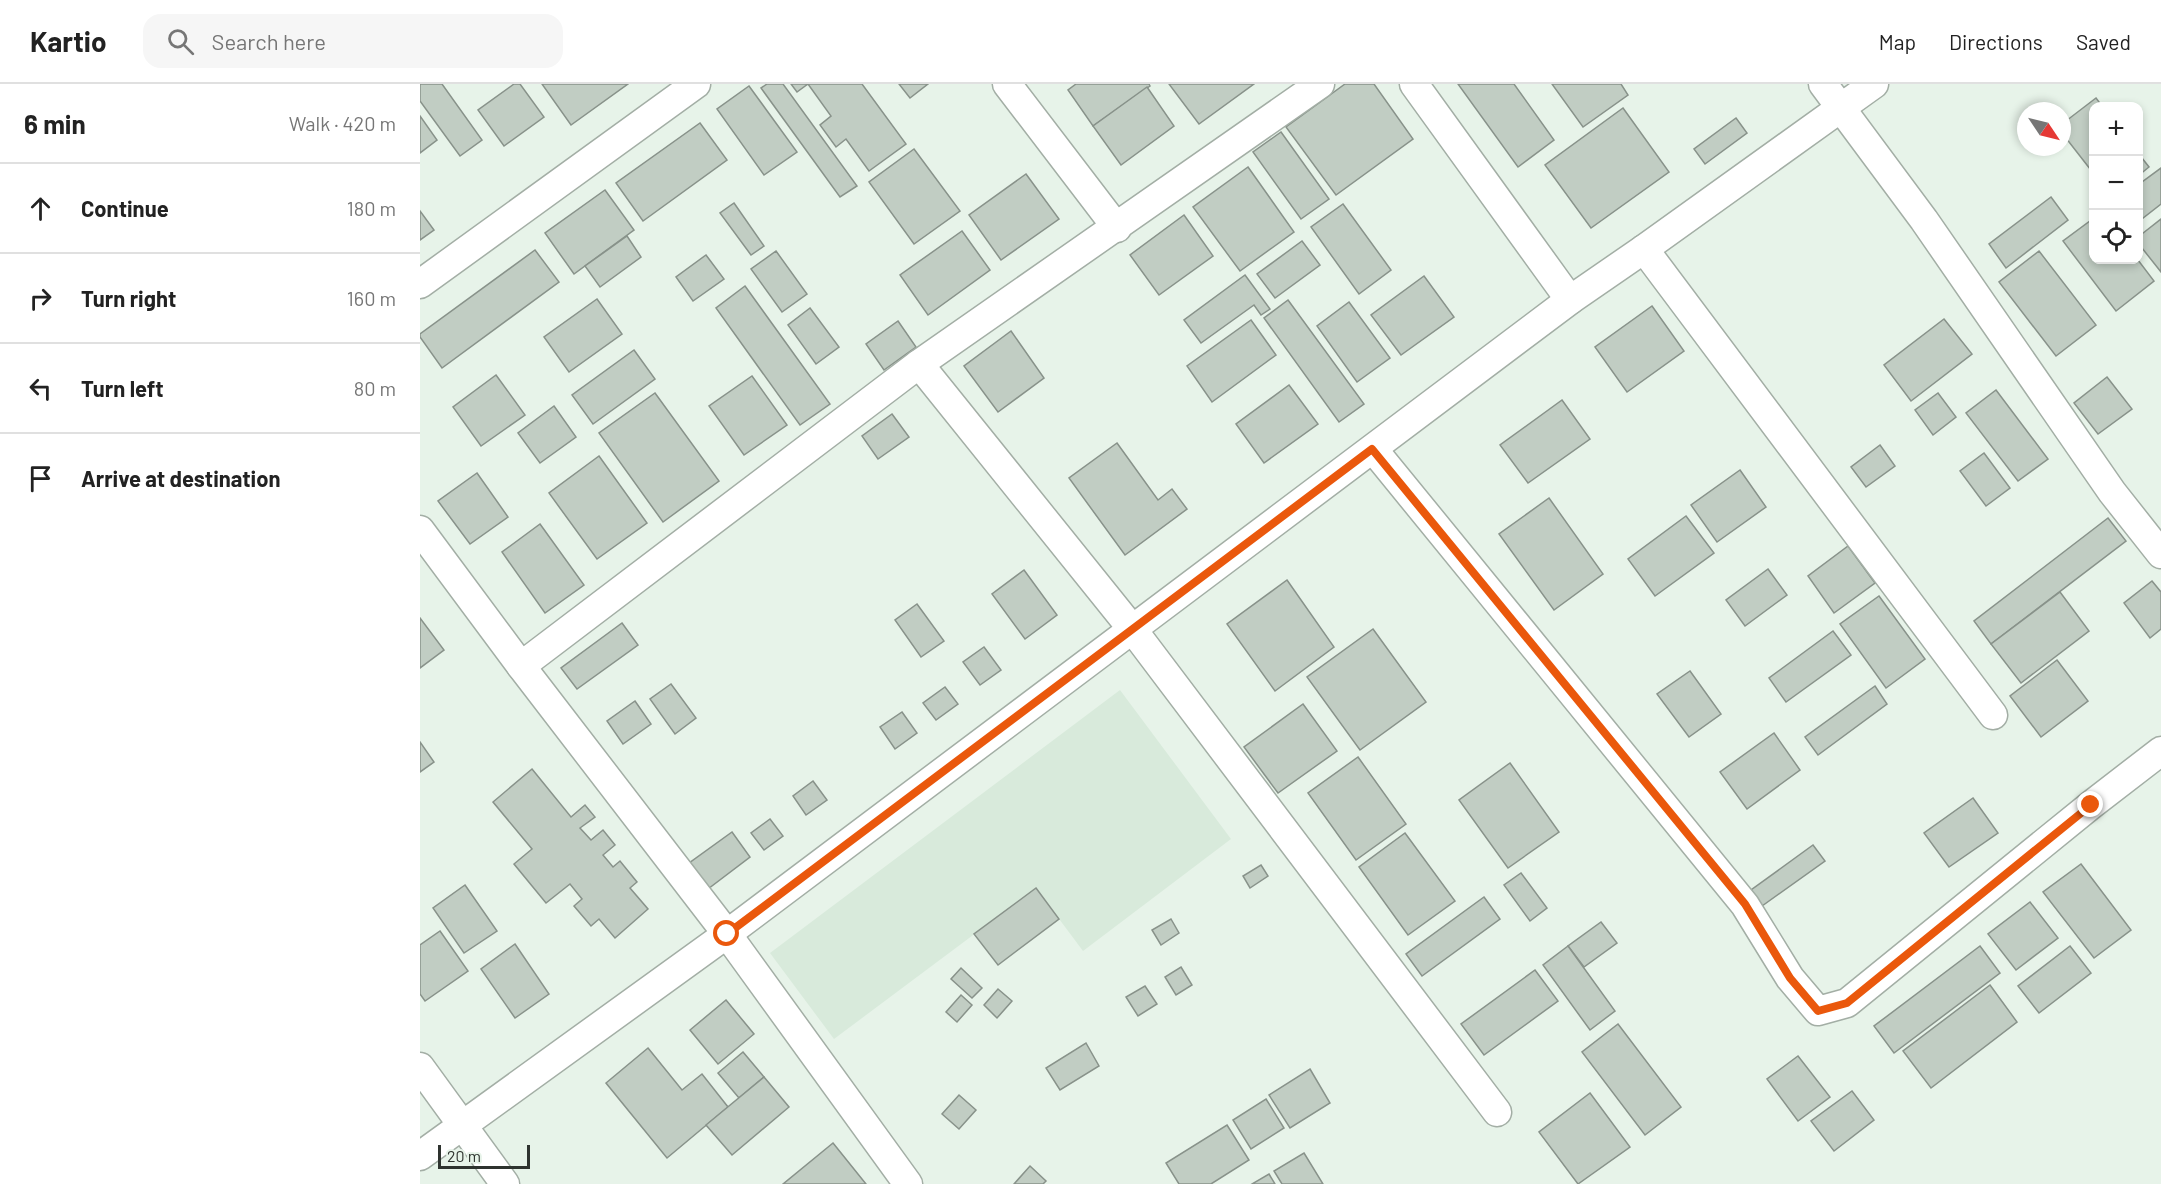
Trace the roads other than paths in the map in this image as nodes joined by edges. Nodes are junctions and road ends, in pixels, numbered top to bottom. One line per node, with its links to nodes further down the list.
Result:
1 (696, 84): 10 (street)
2 (1007, 84): 8 (street)
3 (1320, 84): 8 (street)
4 (1414, 84): 11 (street)
5 (1823, 84): 7 (street)
6 (1874, 84): 7 (street)
7 (1841, 108): 9 (street); 15 (street)
8 (1117, 228): 12 (street)
9 (1644, 249): 11 (street); 18 (street)
10 (420, 284)
11 (1570, 300): 13 (street)
12 (919, 364): 16 (street); 17 (street)
13 (1372, 449): 16 (street); 19 (street)
14 (420, 530): 17 (street)
15 (2161, 554)
16 (1133, 630): 20 (street); 22 (street)
17 (521, 666): 20 (street)
18 (1993, 715)
19 (2161, 751)
20 (727, 934): 23 (street); 26 (street)
21 (420, 1067): 23 (street)
22 (1497, 1112)
23 (463, 1125): 24 (street); 25 (street)
24 (420, 1156)
25 (505, 1184)
26 (908, 1184)

